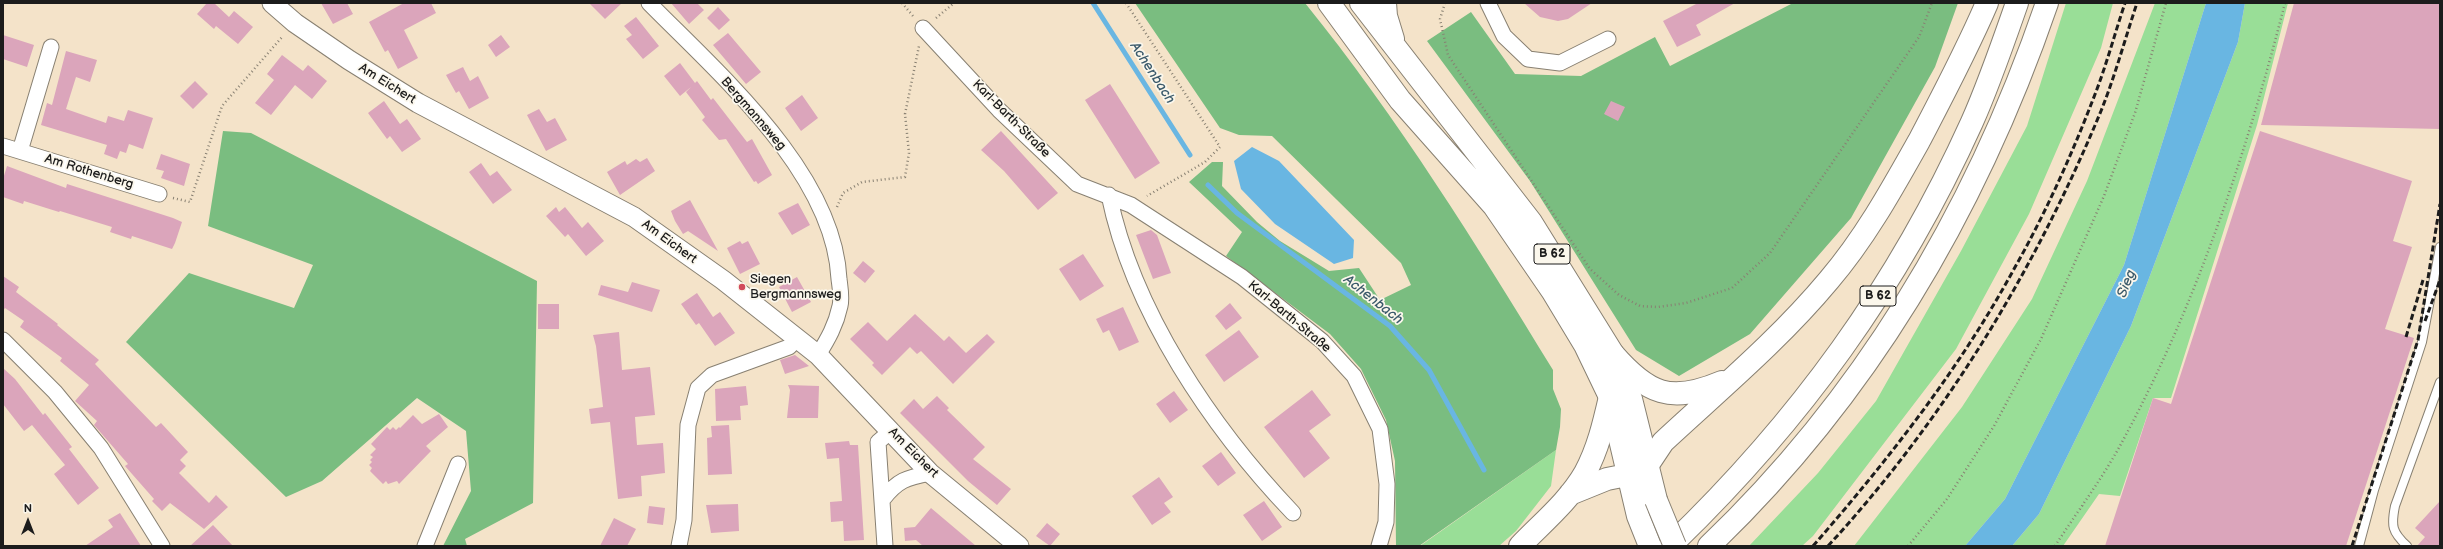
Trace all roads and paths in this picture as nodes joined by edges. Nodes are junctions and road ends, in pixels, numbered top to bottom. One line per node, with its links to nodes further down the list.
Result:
1 (272, 3): 16 (street, Am Eichert)
2 (649, 3): 26 (street, Bergmannsweg)
3 (954, 3): 17 (path)
4 (1126, 3): 25 (path)
5 (1329, 3): 34 (main road, B 62)
6 (1361, 3): 20 (main road, B 62)
7 (1385, 3): 20 (main road)
8 (1445, 3): 10 (path)
9 (1488, 3): 18 (street)
10 (1932, 3)
11 (1987, 3): 32 (main road, B 62)
12 (2017, 3): 51 (main road, B 62)
13 (2047, 3): 53 (main road, B 62)
14 (2166, 3): 54 (path)
15 (2286, 3): 55 (path)
16 (295, 23): 23 (path); 28 (street, Am Eichert)
17 (923, 28): 24 (street, Karl-Barth-Straße); 26 (path)
18 (1608, 40)
19 (51, 47): 22 (street)
20 (1398, 53): 30 (main road, B 62)
21 (3, 146): 22 (street, Am Rothenberg)
22 (20, 151): 23 (street, Am Rothenberg)
23 (159, 194)
24 (1109, 195): 25 (street, Karl-Barth-Straße); 42 (street)
25 (1131, 205): 48 (street, Karl-Barth-Straße)
26 (829, 227): 31 (street, Bergmannsweg)
27 (2440, 247): 56 (lane)
28 (798, 338): 31 (street, Am Eichert); 45 (street)
29 (3, 340): 43 (street)
30 (1613, 354): 32 (main road, B 62); 37 (main road, B 62)
31 (818, 355): 35 (street, Am Eichert)
32 (1730, 379): 37 (main road, B 62)
33 (2440, 382): 57 (lane)
34 (1610, 397): 39 (main road, B 62); 40 (main road)
35 (891, 431): 38 (street, Am Eichert); 41 (street)
36 (458, 464): 44 (street)
37 (1647, 466): 39 (main road); 52 (main road, B 62, bridge)
38 (930, 473): 41 (street); 47 (street, Am Eichert)
39 (1627, 475): 40 (main road); 50 (main road, B 62)
40 (1570, 494): 49 (main road)
41 (883, 499): 46 (street)
42 (1293, 513)
43 (162, 546)
44 (425, 546)
45 (679, 546)
46 (885, 546)
47 (1019, 546)
48 (1379, 546)
49 (1520, 546)
50 (1650, 546)
51 (1670, 546)
52 (1675, 546)
53 (1709, 546)
54 (1908, 546)
55 (2056, 546)
56 (2359, 546)
57 (2407, 546)

